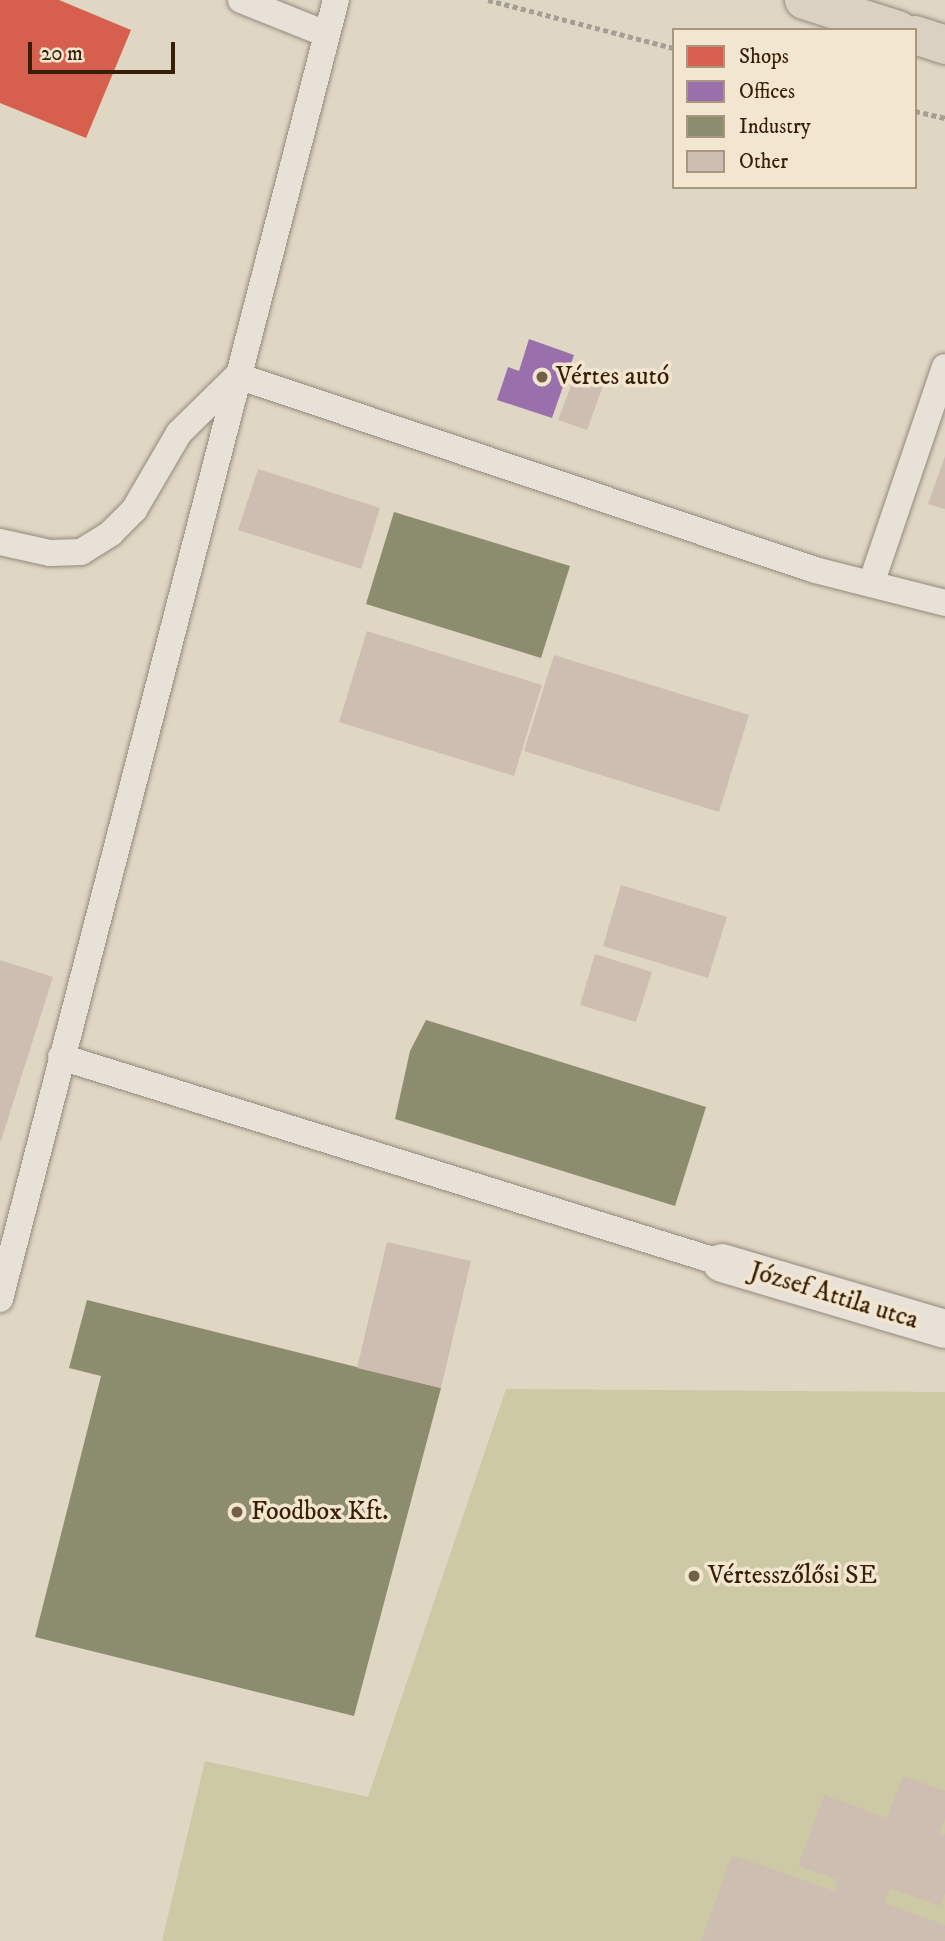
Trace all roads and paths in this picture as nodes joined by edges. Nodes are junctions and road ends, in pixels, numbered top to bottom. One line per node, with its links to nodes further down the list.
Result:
1 (241, 0): 6 (lane)
2 (336, 0): 6 (lane)
3 (488, 0): 9 (path)
4 (804, 0): 5 (main road)
5 (892, 28)
6 (326, 34): 13 (lane)
7 (917, 36): 8 (main road)
8 (945, 45)
9 (672, 47)
10 (917, 111): 11 (path)
11 (945, 118)
12 (945, 367): 15 (lane)
13 (238, 376): 14 (lane); 15 (lane); 17 (lane)
14 (0, 542)
15 (871, 584): 16 (lane)
16 (945, 603)
17 (61, 1057): 18 (lane); 19 (lane)
18 (722, 1263): 20 (street, József Attila utca)
19 (0, 1299)
20 (945, 1329)

